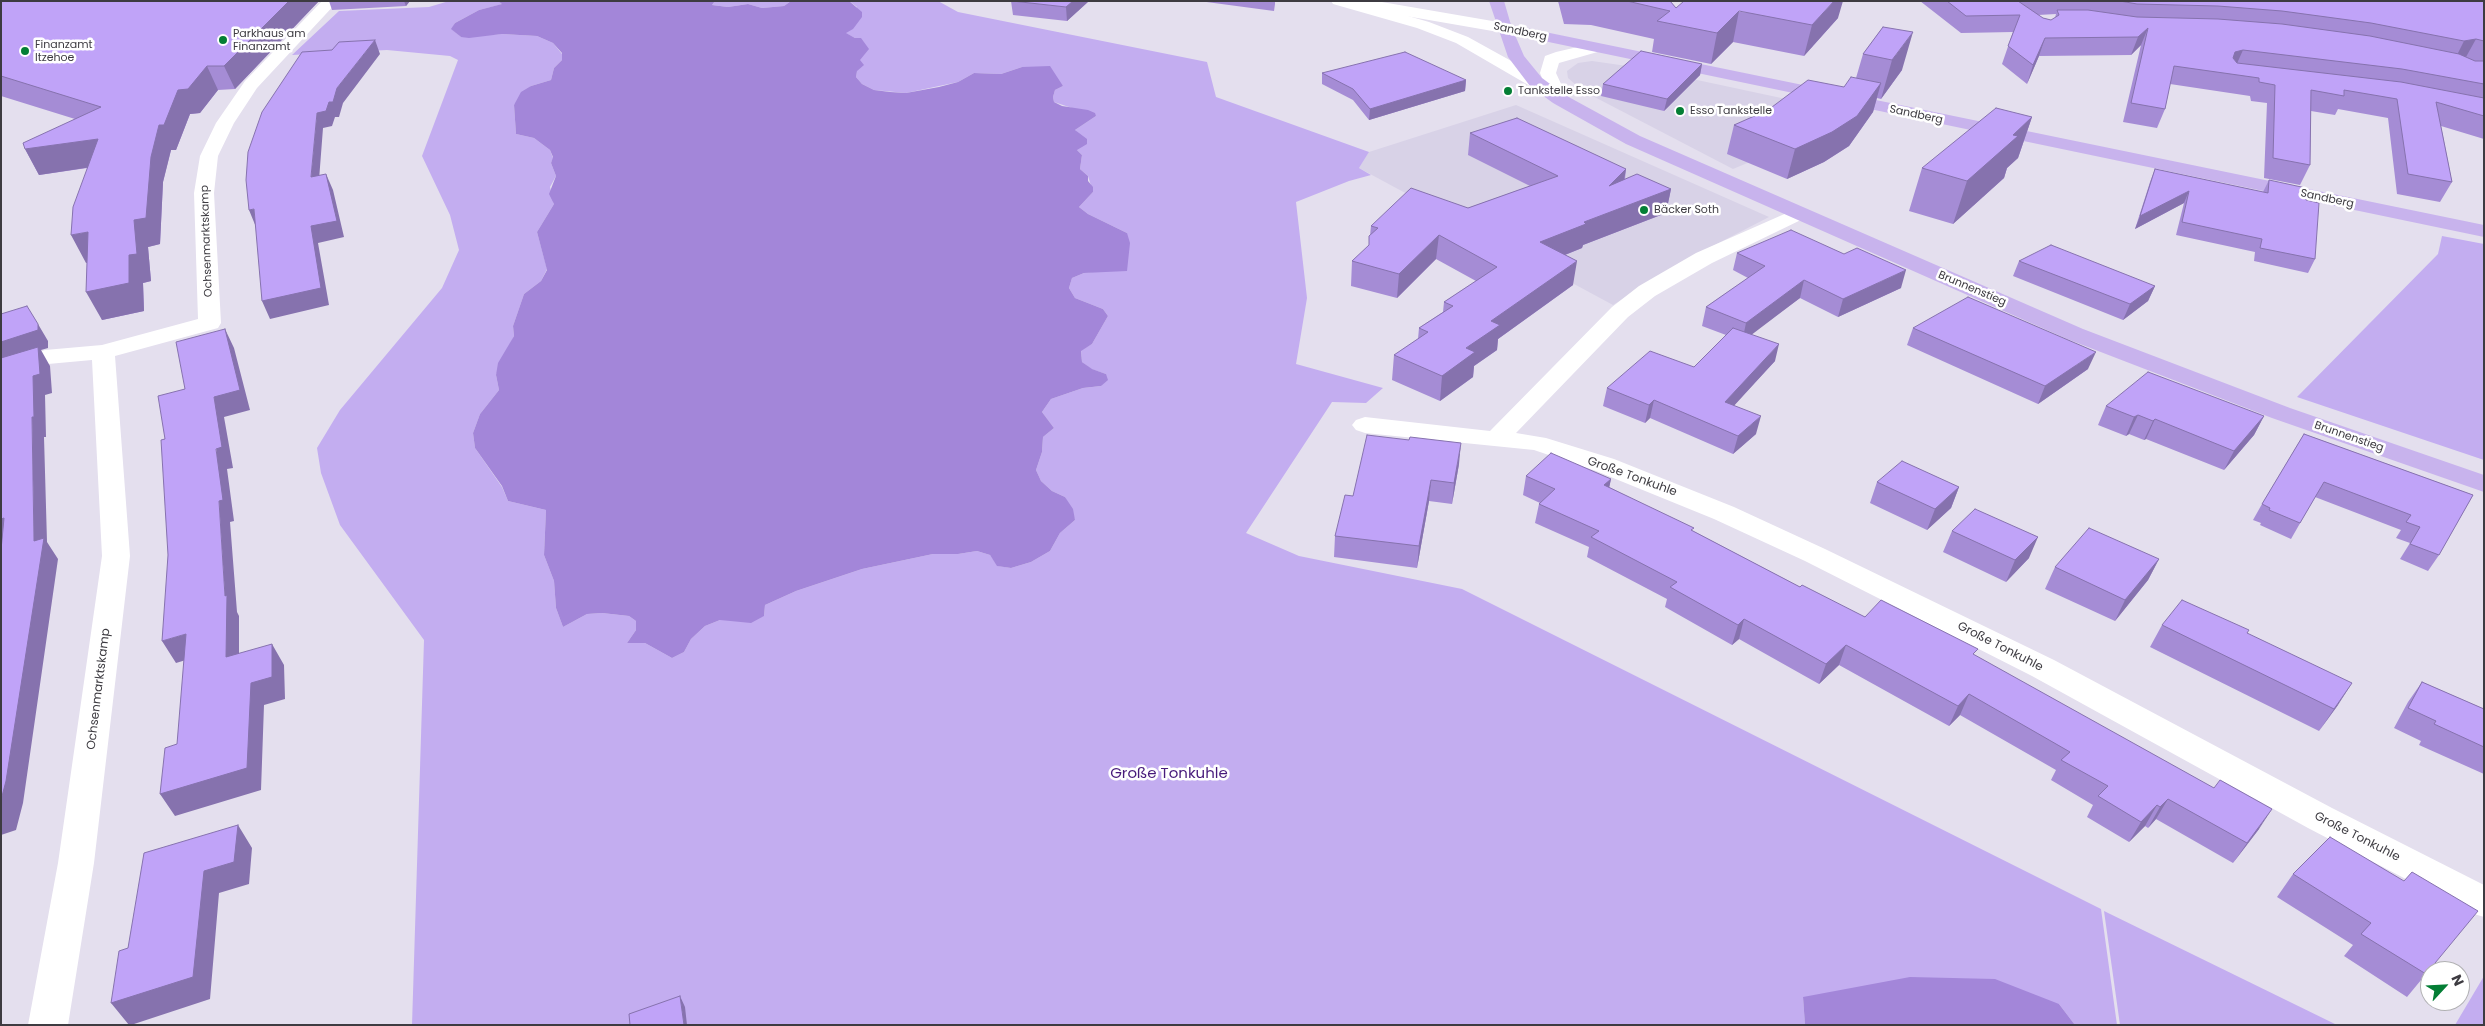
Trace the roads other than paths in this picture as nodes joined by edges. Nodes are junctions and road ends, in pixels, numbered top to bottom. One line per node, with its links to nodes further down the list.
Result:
1 (331, 1): 11 (street, Ochsenmarktskamp)
2 (1338, 1): 7 (street)
3 (1348, 1): 5 (street, Sandberg)
4 (1496, 1): 5 (main road, Brunnenstieg)
5 (1504, 28): 6 (main road, Sandberg); 7 (main road, Brunnenstieg)
6 (1595, 48): 8 (street); 10 (main road, Sandberg)
7 (1536, 82): 8 (main road, Brunnenstieg)
8 (1559, 99): 9 (main road, Brunnenstieg)
9 (1798, 214): 14 (street); 15 (main road, Brunnenstieg)
10 (2484, 231)
11 (103, 352): 12 (street, Ochsenmarktskamp); 17 (street, Ochsenmarktskamp)
12 (1, 372)
13 (1365, 425): 14 (street, Große Tonkuhle)
14 (1496, 439): 16 (street, Große Tonkuhle)
15 (2484, 484)
16 (2484, 902)
17 (48, 1025)

